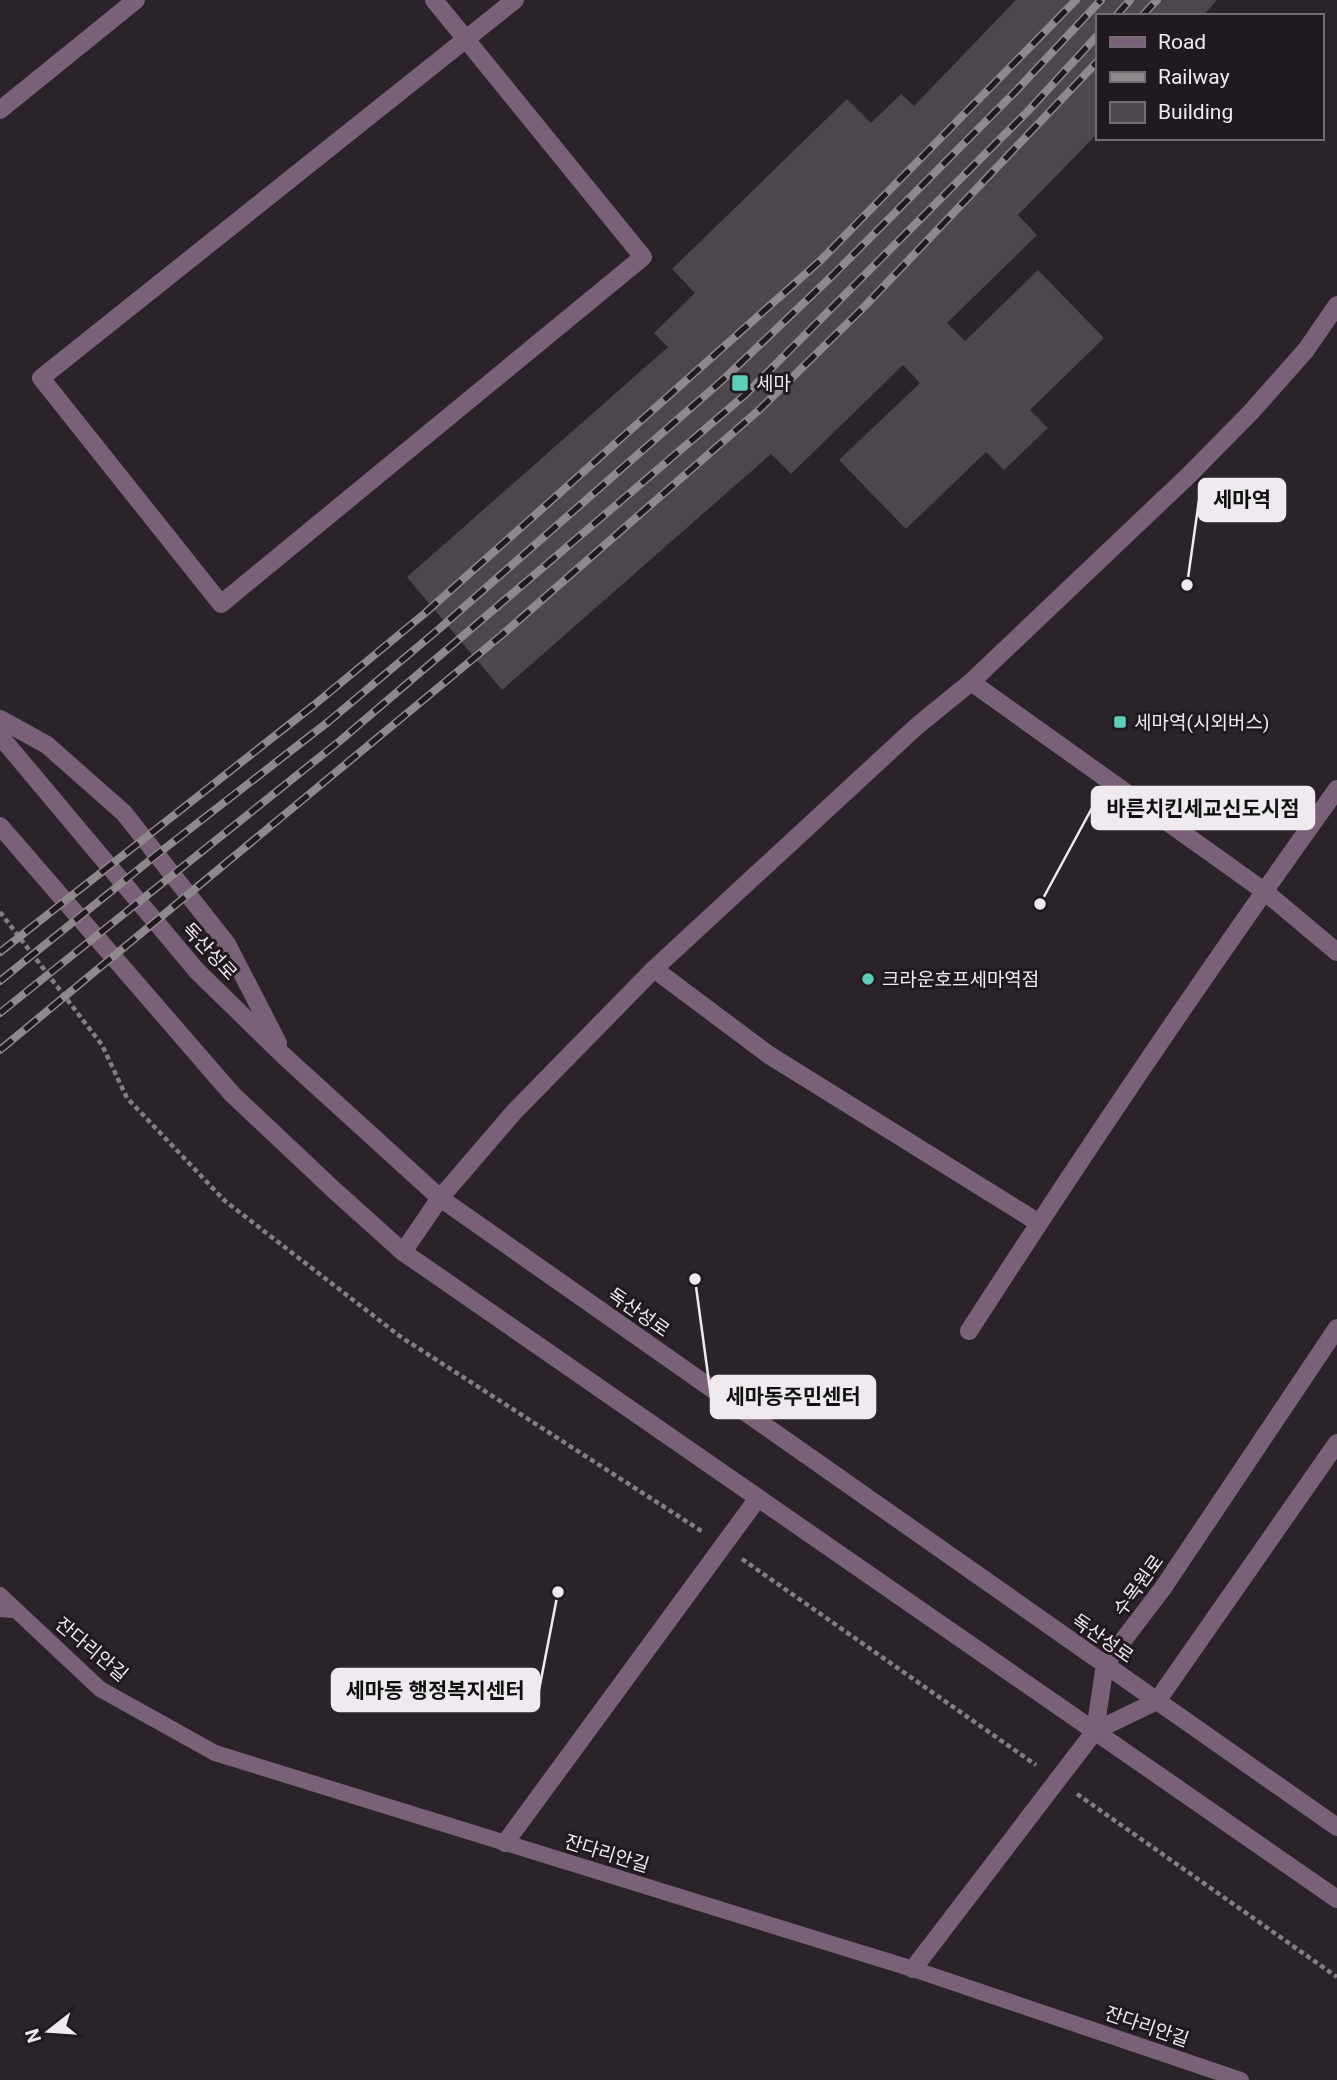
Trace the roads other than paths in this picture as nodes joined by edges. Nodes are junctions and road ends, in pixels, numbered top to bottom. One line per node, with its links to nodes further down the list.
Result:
1 (136, 0): 5 (street)
2 (434, 0): 4 (street)
3 (515, 0): 4 (street)
4 (466, 39): 4 (street)
5 (0, 110)
6 (1337, 305): 7 (street)
7 (971, 682): 12 (street); 14 (street)
8 (0, 719): 15 (street)
9 (0, 736): 15 (street, 독산성로)
10 (1337, 789): 12 (street)
11 (0, 826): 18 (street)
12 (1264, 891): 13 (street); 17 (street)
13 (1337, 952)
14 (654, 969): 16 (street); 17 (street)
15 (284, 1056): 16 (street, 독산성로)
16 (440, 1198): 18 (street); 25 (street, 독산성로)
17 (1039, 1223): 20 (street)
18 (403, 1252): 22 (street)
19 (1337, 1328): 25 (street, 수목원로)
20 (969, 1331)
21 (1337, 1443): 26 (street)
22 (758, 1498): 27 (street); 29 (street)
23 (0, 1595): 24 (lane, 잔다리안길)
24 (7, 1609): 29 (lane, 잔다리안길)
25 (1105, 1664): 26 (street, 독산성로); 27 (street, 수목원로)
26 (1157, 1701): 27 (street); 28 (street, 독산성로)
27 (1095, 1731): 30 (street); 31 (street)
28 (1337, 1827)
29 (505, 1843): 31 (lane, 잔다리안길)
30 (1337, 1899)
31 (913, 1969): 32 (lane, 잔다리안길)
32 (1241, 2080)

